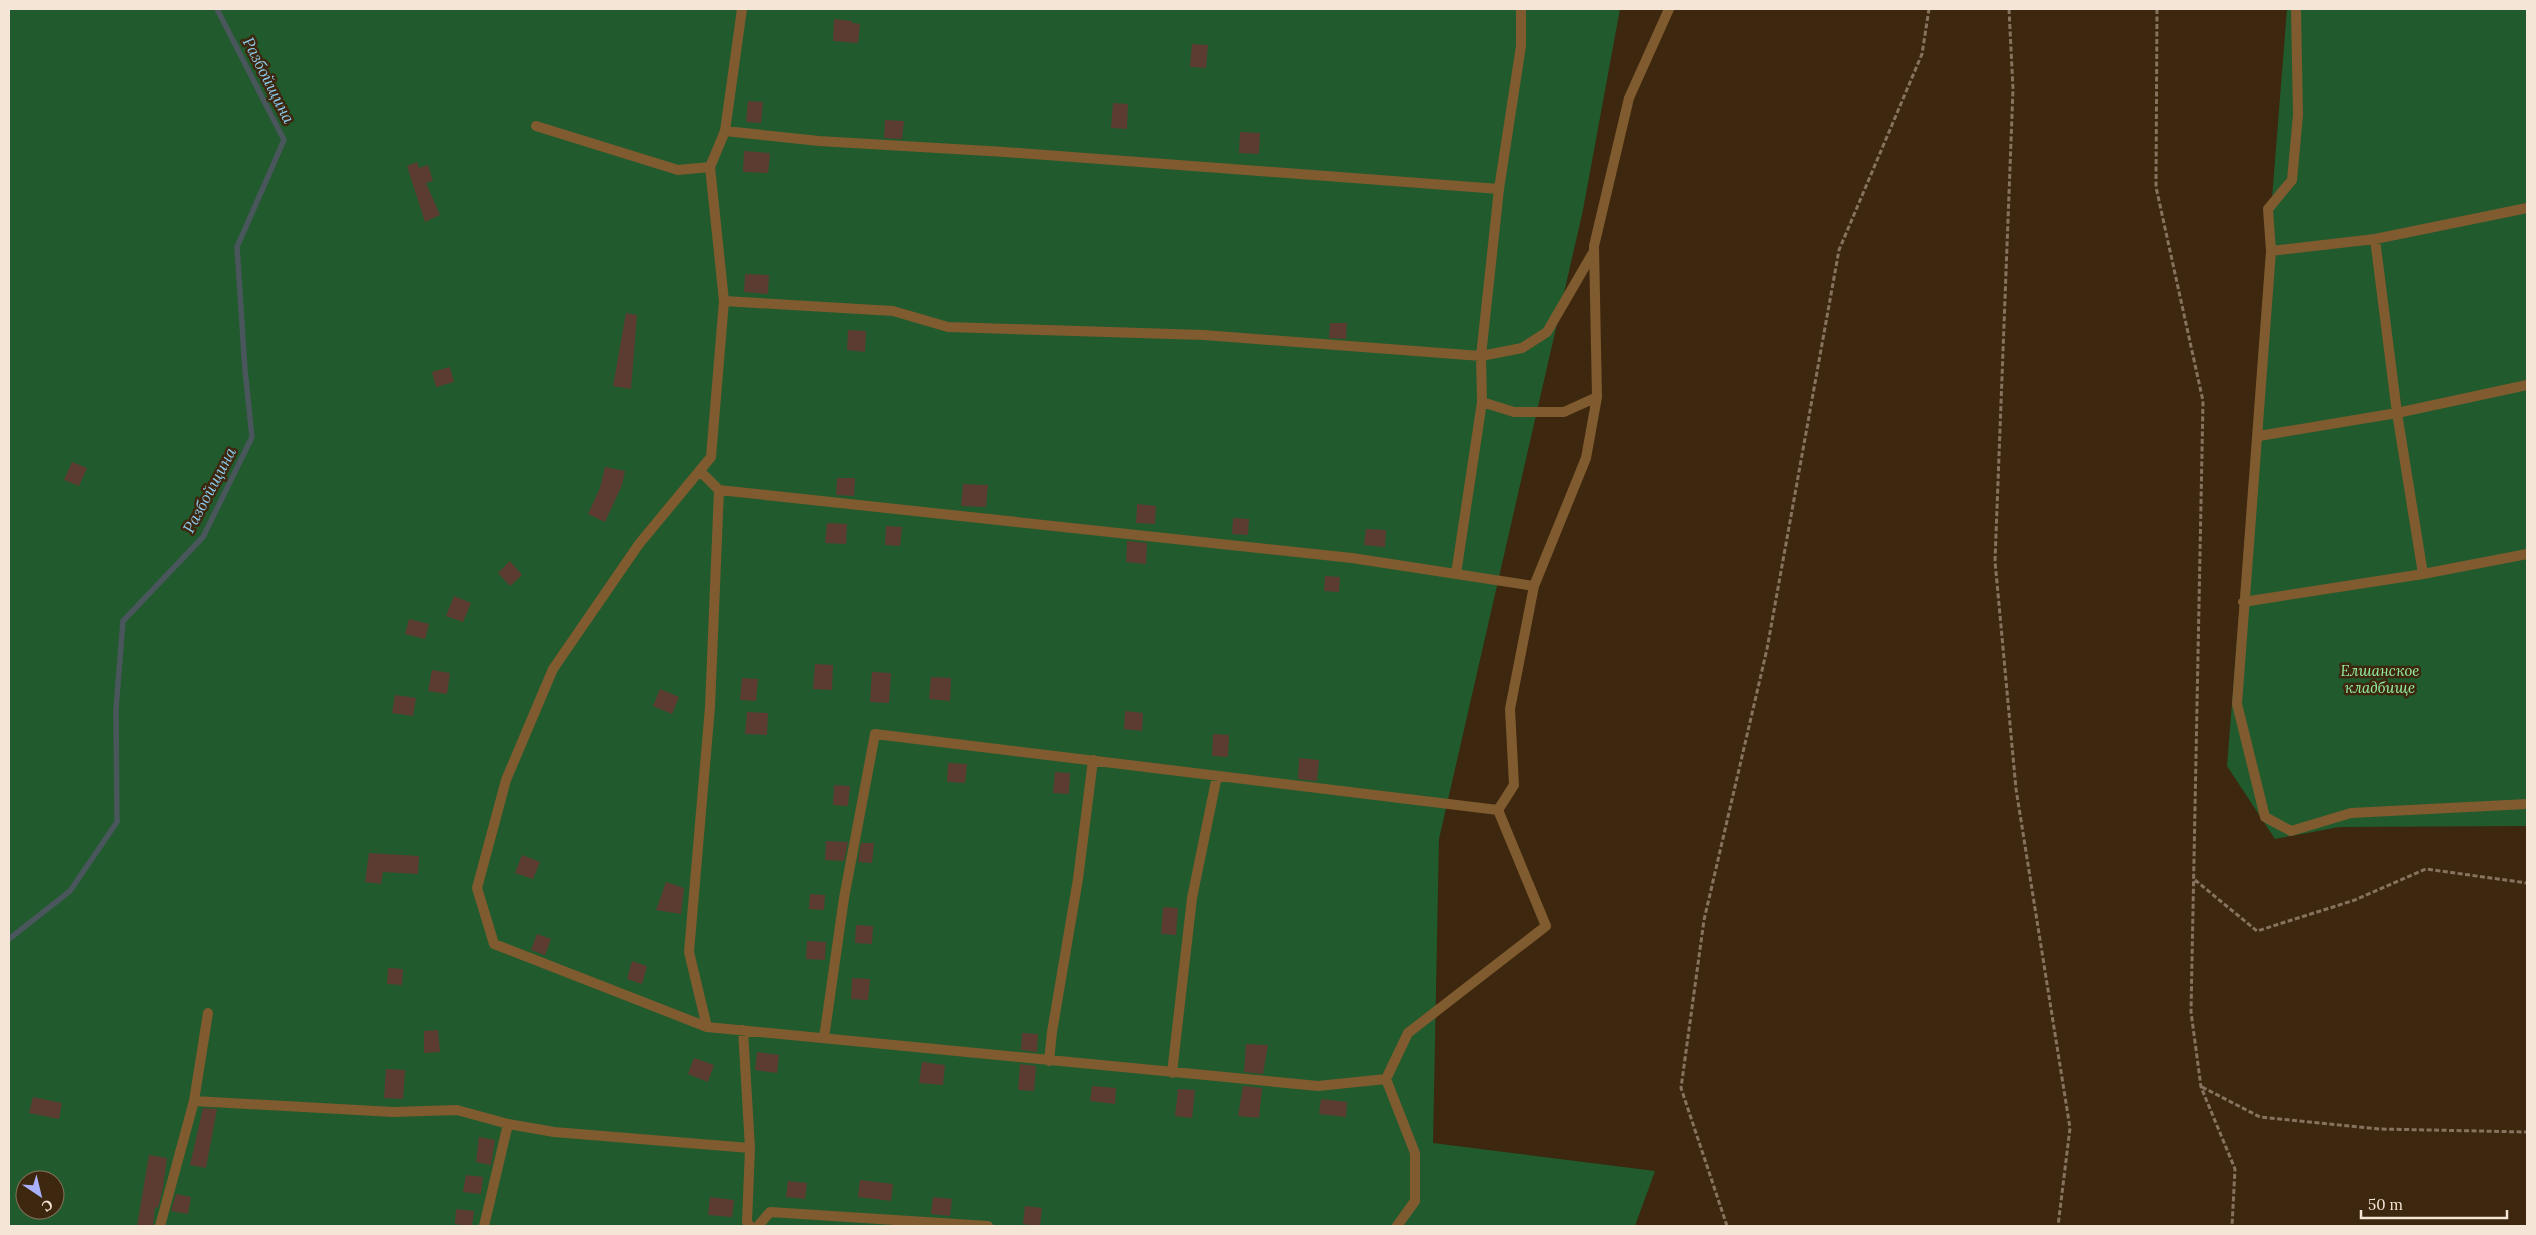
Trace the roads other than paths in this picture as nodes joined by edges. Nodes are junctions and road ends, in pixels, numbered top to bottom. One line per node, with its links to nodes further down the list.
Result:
1 (742, 9): 6 (lane)
2 (1521, 9): 8 (lane)
3 (1669, 9): 11 (lane)
4 (2296, 9): 12 (lane)
5 (536, 126): 7 (lane)
6 (724, 131): 7 (lane); 8 (lane)
7 (710, 167): 13 (lane)
8 (1499, 189): 14 (lane)
9 (2527, 208): 10 (lane)
10 (2375, 239): 12 (lane); 18 (lane)
11 (1594, 250): 14 (lane); 16 (lane)
12 (2271, 251): 19 (lane)
13 (724, 301): 14 (lane); 20 (lane)
14 (1481, 356): 17 (lane)
15 (2527, 385): 18 (lane)
16 (1597, 397): 17 (lane); 25 (lane)
17 (1482, 402): 23 (lane)
18 (2397, 413): 19 (lane); 24 (lane)
19 (2259, 436): 26 (lane)
20 (700, 471): 21 (lane); 32 (lane)
21 (719, 490): 23 (lane); 32 (lane)
22 (2527, 554): 24 (lane)
23 (1456, 574): 25 (lane)
24 (2423, 574): 26 (lane)
25 (1534, 586): 30 (lane)
26 (2243, 602): 29 (lane)
27 (1092, 760): 28 (lane); 34 (lane); 35 (lane)
28 (1217, 776): 30 (lane); 36 (lane)
29 (2527, 804)
30 (1498, 810): 37 (lane)
31 (208, 1013): 38 (lane)
32 (707, 1027): 33 (lane)
33 (743, 1030): 34 (lane); 40 (lane)
34 (824, 1038): 35 (lane)
35 (1049, 1061): 36 (lane)
36 (1172, 1073): 37 (lane)
37 (1386, 1080): 46 (lane)
38 (194, 1101): 39 (lane); 41 (lane)
39 (508, 1124): 40 (lane); 42 (lane)
40 (750, 1148): 43 (lane)
41 (160, 1226)
42 (484, 1226)
43 (750, 1226)
44 (758, 1226): 45 (lane)
45 (988, 1226)
46 (1397, 1226)

